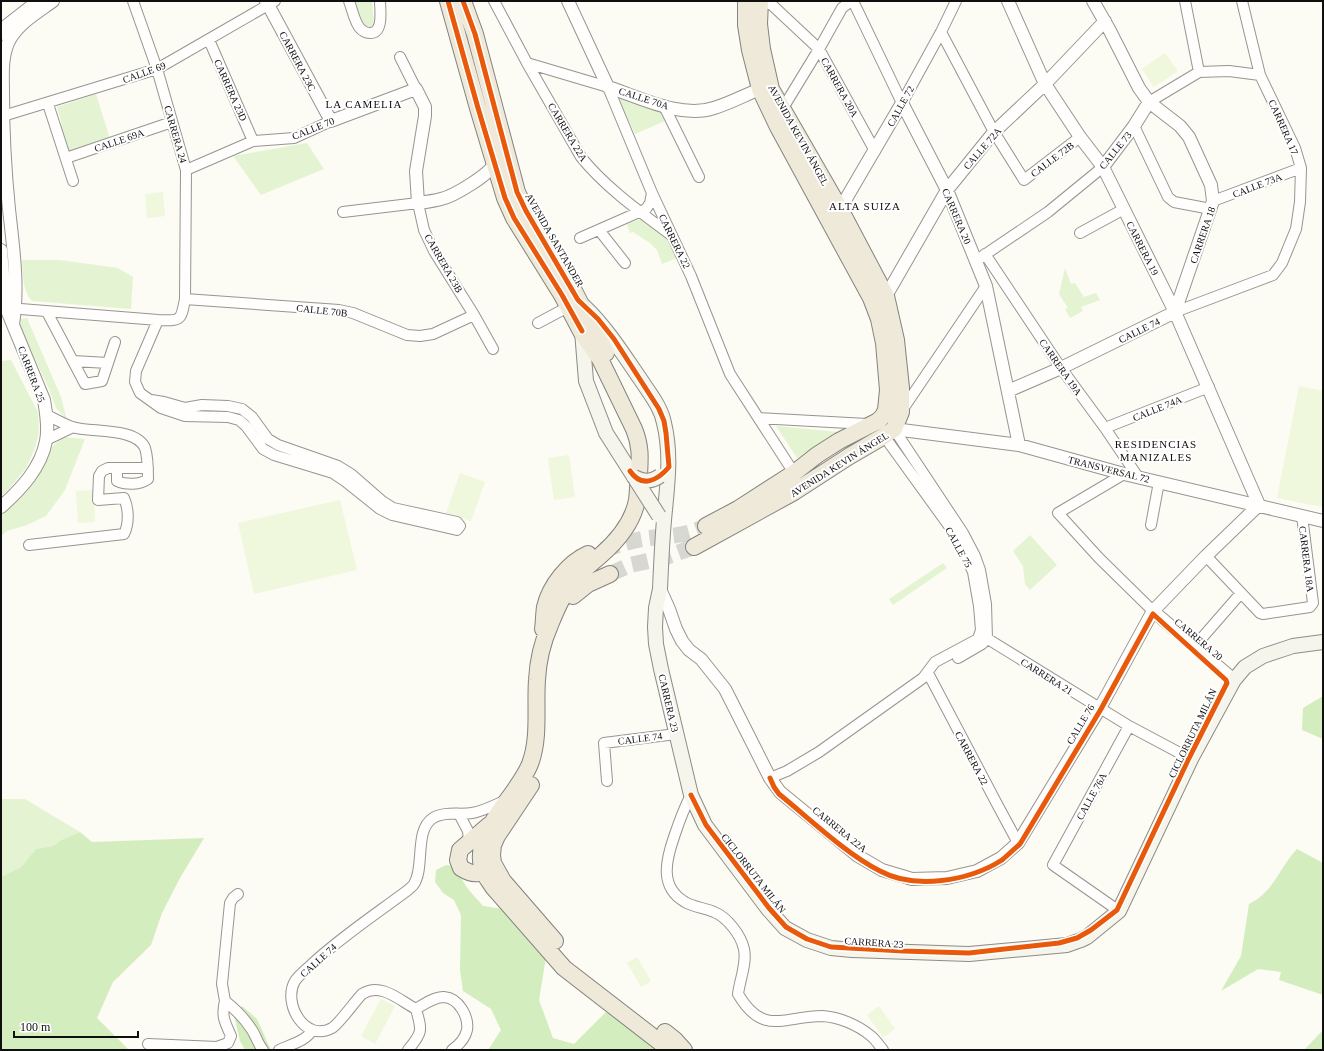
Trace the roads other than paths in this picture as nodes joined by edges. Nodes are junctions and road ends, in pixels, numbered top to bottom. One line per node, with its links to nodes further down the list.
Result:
1 (38, 1): 20 (street)
2 (53, 1): 20 (street)
3 (133, 1): 25 (street, CARRERA 24)
4 (348, 1): 5 (street)
5 (380, 1)
6 (448, 1): 46 (main road, AVENIDA SANTANDER)
7 (463, 1): 46 (main road, AVENIDA SANTANDER)
8 (494, 1): 24 (street, CARRERA 22A)
9 (568, 1): 29 (street, CARRERA 22)
10 (852, 1): 22 (street); 33 (street, CARRERA 20)
11 (956, 1): 19 (street, CALLE 72)
12 (1008, 1): 28 (street, CARRERA 19)
13 (1093, 1): 18 (street, CARRERA 18)
14 (1185, 1): 26 (street)
15 (1242, 1): 27 (street, CARRERA 17)
16 (270, 2): 21 (street, CALLE 69); 38 (street, CARRERA 23C)
17 (753, 3): 22 (street, CARRERA 20A); 31 (main road, AVENIDA KEVIN ÁNGEL); 36 (main road, AVENIDA KEVIN ÁNGEL)
18 (1105, 21): 28 (street, CALLE 72A); 32 (street, CARRERA 18)
19 (941, 32): 33 (street, CALLE 72); 41 (street)
20 (4, 36): 37 (street)
21 (209, 40): 25 (street, CALLE 69); 43 (street, CARRERA 23D)
22 (819, 49): 36 (street); 44 (street, CARRERA 20A)
23 (400, 57): 30 (street, CARRERA 23B)
24 (527, 63): 29 (street, CALLE 70A); 59 (street, CARRERA 22A)
25 (157, 69): 34 (street, CALLE 69); 39 (street, CARRERA 24)
26 (1199, 72): 27 (street, CALLE 73); 32 (street, CALLE 73)
27 (1260, 75): 48 (street, CARRERA 17)
28 (1045, 84): 41 (street, CALLE 72A); 42 (street, CARRERA 19)
29 (608, 87): 35 (street, CALLE 70A); 53 (street, CARRERA 22)
30 (416, 89): 38 (street, CALLE 70); 54 (street, CARRERA 23B)
31 (760, 89): 35 (street, CALLE 70A); 92 (main road, AVENIDA KEVIN ÁNGEL)
32 (1149, 102): 40 (street, CALLE 73); 55 (street, CARRERA 18)
33 (902, 103): 44 (street, CALLE 72); 52 (street, CARRERA 20)
34 (48, 104): 37 (street, CALLE 69); 45 (street)
35 (664, 106): 50 (street)
36 (783, 108): 56 (main road, AVENIDA KEVIN ÁNGEL)
37 (2, 117): 65 (street)
38 (331, 121): 43 (street, CALLE 70)
39 (172, 122): 45 (street, CALLE 69A); 49 (street, CARRERA 24)
40 (1134, 126): 47 (street, CALLE 73); 55 (street)
41 (994, 132): 42 (street, CALLE 72B); 52 (street, CALLE 72A)
42 (1080, 137): 47 (street, CARRERA 19)
43 (253, 141): 49 (street, CALLE 70)
44 (875, 151): 56 (street, CALLE 72)
45 (66, 158): 51 (street)
46 (497, 167): 54 (street); 73 (main road, AVENIDA SANTANDER)
47 (1102, 167): 57 (street, CARRERA 19); 67 (street, CALLE 73)
48 (1300, 168): 55 (street, CALLE 73A); 69 (street, CARRERA 17)
49 (186, 170): 72 (street, CARRERA 24)
50 (699, 178)
51 (73, 181)
52 (947, 190): 67 (street, CARRERA 20); 71 (street, CALLE 72A)
53 (652, 193): 59 (street); 62 (street, CARRERA 22)
54 (418, 202): 58 (street); 77 (street, CARRERA 23B)
55 (1212, 205): 75 (street, CARRERA 18)
56 (840, 208): 71 (main road, AVENIDA KEVIN ÁNGEL)
57 (1124, 209): 61 (street); 75 (street, CARRERA 19)
58 (343, 212)
59 (640, 212): 60 (street); 62 (street, CARRERA 22A)
60 (599, 230): 63 (street); 68 (street)
61 (1080, 233)
62 (672, 237): 91 (street, CARRERA 22)
63 (580, 238)
64 (1, 250): 66 (street)
65 (14, 254): 66 (street); 74 (street)
66 (1, 255): 74 (street)
67 (980, 257): 70 (street, CARRERA 20); 85 (street, CARRERA 19A)
68 (625, 263)
69 (1273, 275): 75 (street, CALLE 74)
70 (986, 286): 87 (street, CARRERA 20); 89 (street)
71 (886, 296): 89 (main road, AVENIDA KEVIN ÁNGEL)
72 (185, 299): 77 (street, CALLE 70B); 78 (street, CARRERA 24)
73 (573, 303): 79 (street); 80 (main road, AVENIDA SANTANDER); 103 (main road, AVENIDA SANTANDER); 124 (main road)
74 (10, 309): 76 (street); 90 (street, CARRERA 25)
75 (1176, 312): 85 (street, CALLE 74); 86 (street, CARRERA 19)
76 (51, 313): 78 (street); 83 (street)
77 (474, 315): 82 (street, CARRERA 23B)
78 (158, 320): 88 (street)
79 (538, 323)
80 (582, 331): 106 (main road, AVENIDA SANTANDER); 128 (main road)
81 (115, 342): 84 (street)
82 (493, 348)
83 (73, 361): 84 (street); 84 (street)
84 (108, 363)
85 (1060, 368): 87 (street, CALLE 74); 94 (street, CARRERA 19A)
86 (1209, 387): 94 (street, CALLE 74A); 110 (street, CARRERA 19)
87 (1008, 391): 98 (street, CARRERA 20)
88 (151, 400): 88 (street)
89 (901, 412): 95 (main road, AVENIDA KEVIN ÁNGEL)
90 (47, 416): 93 (street); 96 (street, CARRERA 25)
91 (759, 418): 92 (street); 105 (street, CARRERA 22)
92 (871, 425): 97 (main road, AVENIDA KEVIN ÁNGEL)
93 (73, 427): 96 (street); 102 (street)
94 (1105, 428): 108 (street, CARRERA 19A)
95 (889, 432): 98 (street, TRANSVERSAL 72); 100 (main road, AVENIDA KEVIN ÁNGEL); 126 (street, CALLE 75)
96 (46, 440): 111 (street, CARRERA 25)
97 (839, 441): 99 (main road, AVENIDA KEVIN ÁNGEL); 100 (main road)
98 (1019, 445): 107 (street, TRANSVERSAL 72)
99 (817, 455): 104 (main road); 105 (main road, AVENIDA KEVIN ÁNGEL)
100 (848, 456): 104 (main road, AVENIDA KEVIN ÁNGEL)
101 (117, 468): 102 (street); 102 (street); 117 (street)
102 (148, 468)
103 (664, 472): 106 (main road, bridge); 114 (main road, CARRERA 23)
104 (825, 472): 118 (main road, AVENIDA KEVIN ÁNGEL)
105 (794, 473): 116 (main road, AVENIDA KEVIN ÁNGEL)
106 (632, 474): 114 (main road, bridge)
107 (1124, 474): 108 (street, TRANSVERSAL 72); 125 (street, CARRERA 20)
108 (1138, 478): 109 (street, TRANSVERSAL 72)
109 (1159, 482): 110 (street, TRANSVERSAL 72); 115 (street)
110 (1259, 505): 112 (street, TRANSVERSAL 72); 120 (street, CALLE 76)
111 (1, 506)
112 (1302, 516): 113 (street, TRANSVERSAL 72); 123 (street, CARRERA 18A)
113 (1323, 521)
114 (661, 522): 122 (main road, CARRERA 23)
115 (1151, 525)
116 (706, 526)
117 (29, 545)
118 (694, 547)
119 (588, 554): 128 (main road)
120 (1206, 556): 123 (street); 125 (street, CALLE 76)
121 (610, 574): 124 (main road)
122 (660, 589): 134 (main road, CARRERA 23); 136 (street, CARRERA 22A)
123 (1241, 593): 129 (street)
124 (573, 596): 144 (main road)
125 (1153, 611): 129 (street, CARRERA 20); 132 (street, CALLE 76)
126 (984, 637): 130 (street); 132 (street, CARRERA 21)
127 (1323, 642): 131 (main road)
128 (541, 647): 139 (main road)
129 (1194, 647): 131 (street, CARRERA 20)
130 (928, 673): 136 (street); 143 (street, CARRERA 22)
131 (1234, 680): 135 (main road)
132 (1100, 708): 133 (street, CARRERA 21); 143 (street, CALLE 76)
133 (1128, 726): 135 (street, CARRERA 21); 146 (street, CALLE 76A)
134 (676, 734): 137 (street, CALLE 74); 138 (main road, CARRERA 23)
135 (1191, 759): 146 (main road)
136 (770, 778): 143 (street, CARRERA 22A)
137 (607, 781)
138 (691, 795): 146 (main road, CARRERA 23); 157 (street)
139 (510, 798): 140 (street, CALLE 74); 141 (main road)
140 (459, 814): 142 (street); 149 (street, CALLE 74)
141 (493, 822): 142 (main road); 144 (main road)
142 (469, 842): 144 (main road)
143 (1018, 843)
144 (488, 867): 155 (main road); 156 (main road)
145 (238, 894): 147 (street)
146 (1119, 911)
147 (224, 1001): 150 (street); 151 (street)
148 (416, 1009): 149 (street); 153 (street); 154 (street)
149 (312, 1030): 152 (street)
150 (148, 1044)
151 (263, 1050)
152 (279, 1050)
153 (408, 1050)
154 (452, 1050)
155 (670, 1050)
156 (684, 1050)
157 (883, 1050)

